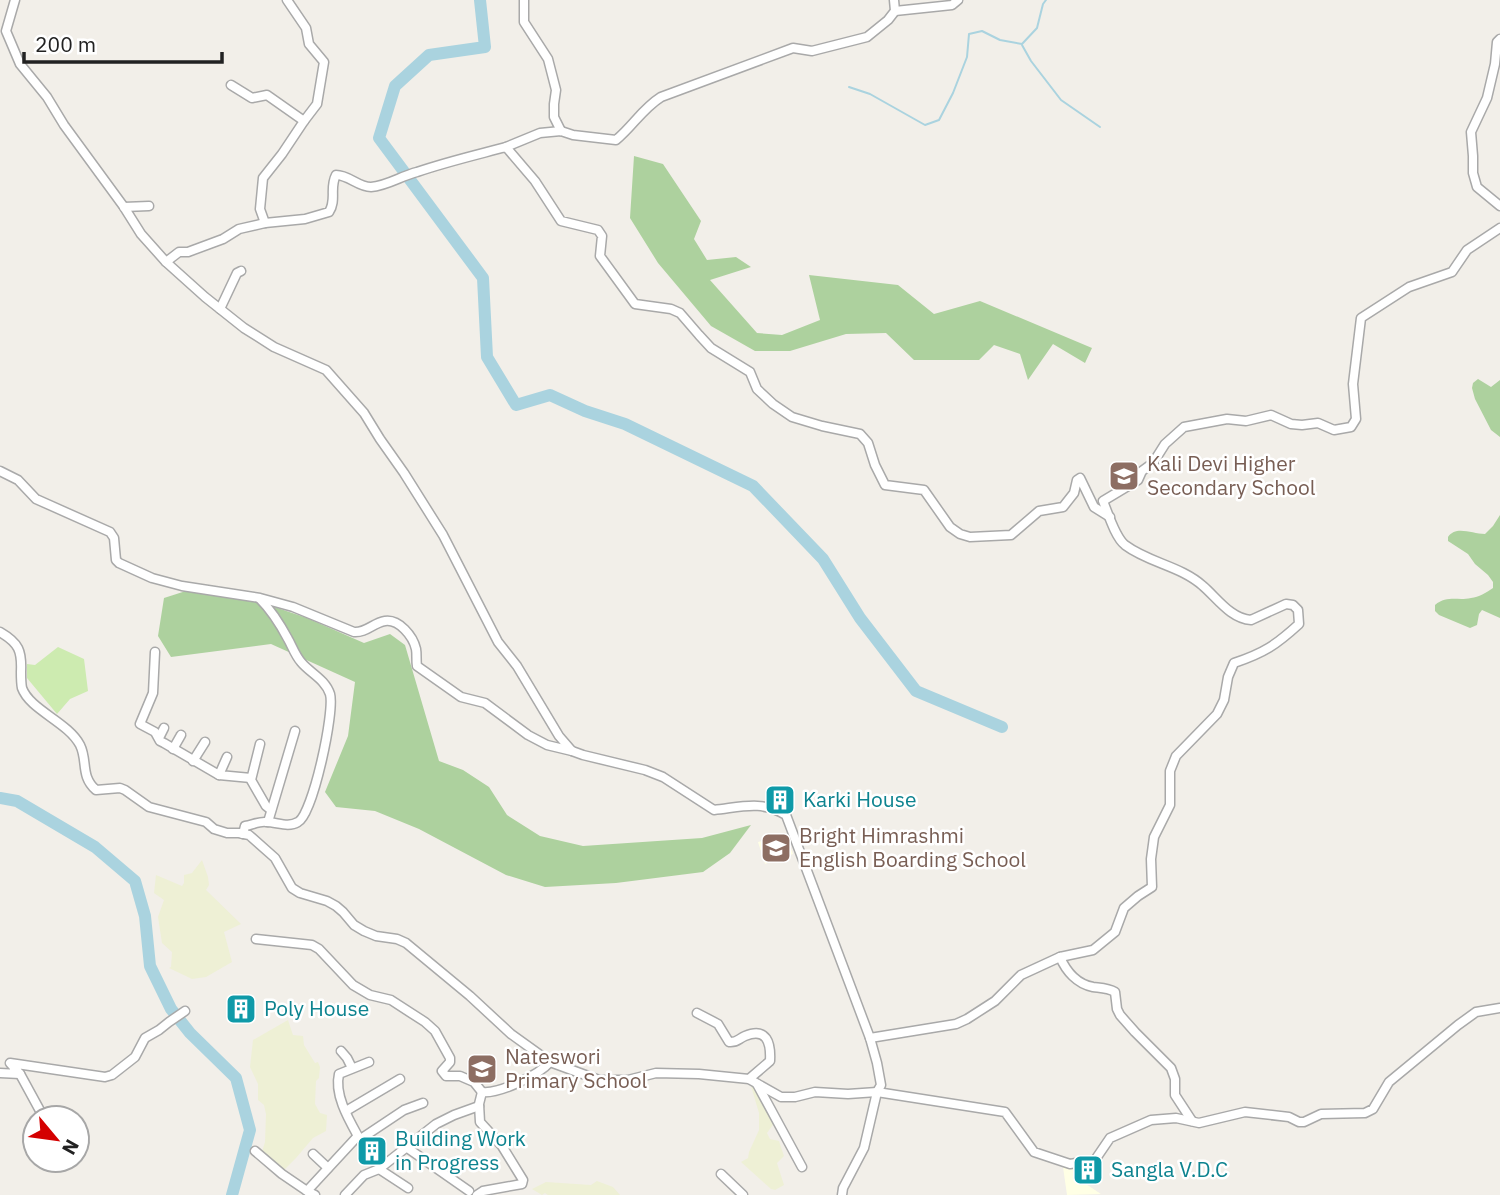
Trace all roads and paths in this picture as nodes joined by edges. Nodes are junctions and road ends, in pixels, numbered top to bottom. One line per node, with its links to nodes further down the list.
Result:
1 (15, 0): 7 (street)
2 (288, 0): 10 (street)
3 (524, 0): 11 (street)
4 (894, 0): 6 (street)
5 (958, 0): 6 (street)
6 (895, 11): 11 (street)
7 (3, 31): 15 (street)
8 (1500, 39): 14 (street)
9 (231, 85): 10 (street)
10 (304, 121): 16 (street)
11 (561, 131): 12 (street)
12 (506, 148): 16 (street); 22 (street)
13 (149, 206): 15 (street)
14 (1500, 206)
15 (124, 207): 18 (street)
16 (265, 223): 18 (street)
17 (1500, 228): 22 (street)
18 (166, 262): 20 (street)
19 (242, 271): 20 (street)
20 (220, 309): 33 (street)
21 (0, 471): 23 (street)
22 (1110, 517): 42 (street)
23 (260, 598): 33 (street); 39 (street)
24 (0, 632): 40 (street)
25 (155, 652): 29 (street)
26 (164, 728): 29 (street)
27 (295, 732): 38 (street)
28 (181, 735): 32 (street)
29 (159, 738): 32 (street)
30 (205, 742): 35 (street)
31 (260, 744): 37 (street)
32 (173, 749): 35 (street)
33 (572, 751): 46 (street)
34 (227, 757): 36 (street)
35 (193, 761): 36 (street)
36 (219, 775): 37 (street)
37 (251, 778): 38 (street)
38 (271, 810): 39 (street)
39 (268, 822): 40 (street)
40 (243, 834): 49 (street)
41 (256, 939): 55 (street)
42 (1060, 957): 46 (street); 61 (street)
43 (1500, 1008): 61 (street)
44 (182, 1013): 52 (street)
45 (697, 1013): 54 (street)
46 (870, 1038): 56 (street)
47 (341, 1051): 50 (street)
48 (369, 1062): 50 (street)
49 (550, 1062): 54 (street); 55 (street)
50 (352, 1069): 60 (street)
51 (0, 1073): 52 (street)
52 (20, 1074): 58 (street)
53 (400, 1079): 60 (street)
54 (752, 1081): 56 (street); 66 (street)
55 (482, 1092): 59 (street)
56 (877, 1092): 61 (street); 75 (street)
57 (423, 1103): 62 (street)
58 (36, 1104)
59 (480, 1106): 63 (street); 72 (street)
60 (346, 1111): 62 (street)
61 (1192, 1121)
62 (359, 1138): 67 (street)
63 (406, 1147): 68 (street); 72 (street)
64 (255, 1151): 71 (street)
65 (313, 1154): 67 (street)
66 (802, 1167)
67 (328, 1168): 71 (street)
68 (379, 1168): 70 (street); 73 (street)
69 (721, 1174): 74 (street)
70 (408, 1188)
71 (311, 1193)
72 (472, 1194)
73 (345, 1195)
74 (743, 1195)
75 (842, 1195)

